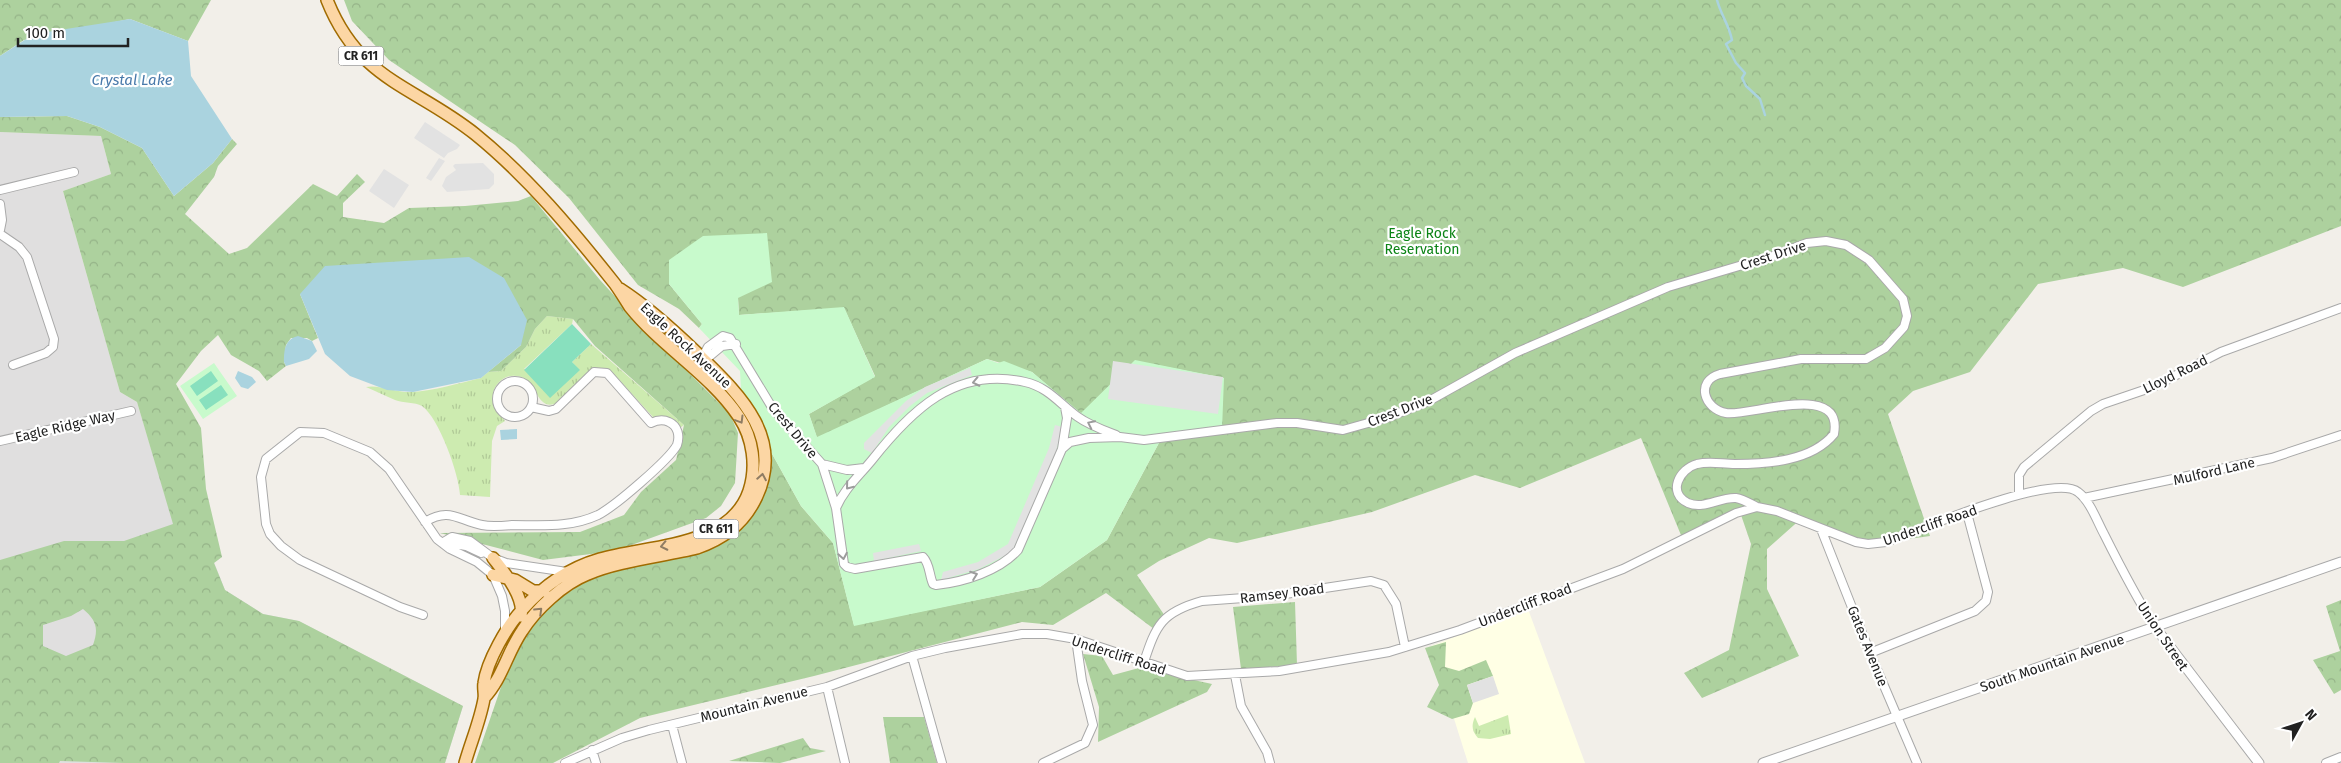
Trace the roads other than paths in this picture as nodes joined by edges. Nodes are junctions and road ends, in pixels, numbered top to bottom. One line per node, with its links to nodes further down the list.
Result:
1 (327, 0): 7 (main road, Eagle Rock Avenue / CR 611)
2 (74, 172): 3 (street)
3 (0, 190)
4 (0, 204): 5 (street)
5 (0, 230)
6 (0, 234): 11 (street)
7 (617, 286): 9 (main road, Eagle Rock Avenue / CR 611); 10 (main road, Eagle Rock Avenue / CR 611)
8 (2341, 308): 22 (street, Lloyd Road)
9 (656, 332): 10 (main road); 12 (main road, Eagle Rock Avenue / CR 611)
10 (702, 358): 12 (main road); 20 (street, Crest Drive); 34 (main road, Eagle Rock Avenue / CR 611, one-way to 10)
11 (13, 365)
12 (696, 371): 32 (main road, Eagle Rock Avenue / CR 611, one-way to 32)
13 (531, 406): 13 (street); 27 (street)
14 (1065, 407): 17 (street, Crest Drive, one-way to 14); 19 (street, Crest Drive); 21 (street, Crest Drive, one-way to 21)
15 (131, 411): 18 (street, Eagle Ridge Way)
16 (2341, 435): 23 (street, Mulford Lane)
17 (1120, 437): 19 (street, Crest Drive); 24 (street, Crest Drive)
18 (0, 441)
19 (1062, 449): 25 (street, Crest Drive, one-way to 19)
20 (822, 464): 21 (street, Crest Drive); 25 (street, Crest Drive)
21 (866, 466): 25 (street, Crest Drive, one-way to 25)
22 (2019, 494): 23 (street, Undercliff Road); 26 (street, Undercliff Road)
23 (2084, 498): 39 (street, Union Street)
24 (1757, 507): 28 (street, Undercliff Road); 42 (street, Undercliff Road)
25 (836, 508)
26 (1967, 513): 28 (street, Undercliff Road); 44 (street)
27 (425, 522): 29 (street); 38 (street)
28 (1821, 529): 44 (street, Gates Avenue)
29 (442, 542): 30 (street); 33 (street)
30 (490, 557): 32 (street); 35 (main road)
31 (2341, 562): 39 (street, South Mountain Avenue)
32 (567, 572): 36 (main road, Eagle Rock Avenue / CR 611)
33 (493, 575): 35 (main road); 40 (street)
34 (580, 578): 36 (main road); 48 (main road, Eagle Rock Avenue / CR 611, one-way to 34)
35 (507, 579): 36 (main road); 37 (main road)
36 (539, 593): 37 (main road, Eagle Rock Avenue / CR 611)
37 (522, 610): 40 (main road, Eagle Rock Avenue / CR 611); 48 (main road)
38 (423, 615)
39 (2155, 627): 51 (street, South Mountain Avenue); 65 (street, Union Street)
40 (505, 633): 50 (main road, Eagle Rock Avenue / CR 611)
41 (1076, 639): 43 (street, Undercliff Road); 46 (street, Undercliff Road); 61 (street)
42 (1405, 647): 46 (street, Ramsey Road); 47 (street, Undercliff Road)
43 (945, 648): 45 (street, Mountain Avenue)
44 (1870, 653): 51 (street, Gates Avenue)
45 (912, 656): 49 (street, Mountain Avenue); 60 (street)
46 (1144, 662): 47 (street, Undercliff Road)
47 (1235, 675): 62 (street)
48 (496, 682): 50 (main road, Eagle Rock Avenue / CR 611)
49 (827, 687): 52 (street, Mountain Avenue); 59 (street)
50 (484, 698): 55 (main road, Eagle Rock Avenue / CR 611)
51 (1897, 718): 63 (street, South Mountain Avenue); 64 (street, Gates Avenue)
52 (672, 725): 53 (street, Mountain Avenue); 58 (street)
53 (592, 750): 56 (street, Mountain Avenue); 57 (street)
54 (2341, 757): 66 (street)
55 (465, 763)
56 (565, 763)
57 (596, 763)
58 (682, 763)
59 (845, 763)
60 (942, 763)
61 (1043, 763)
62 (1270, 763)
63 (1763, 763)
64 (1917, 763)
65 (2259, 763)
66 (2326, 763)

